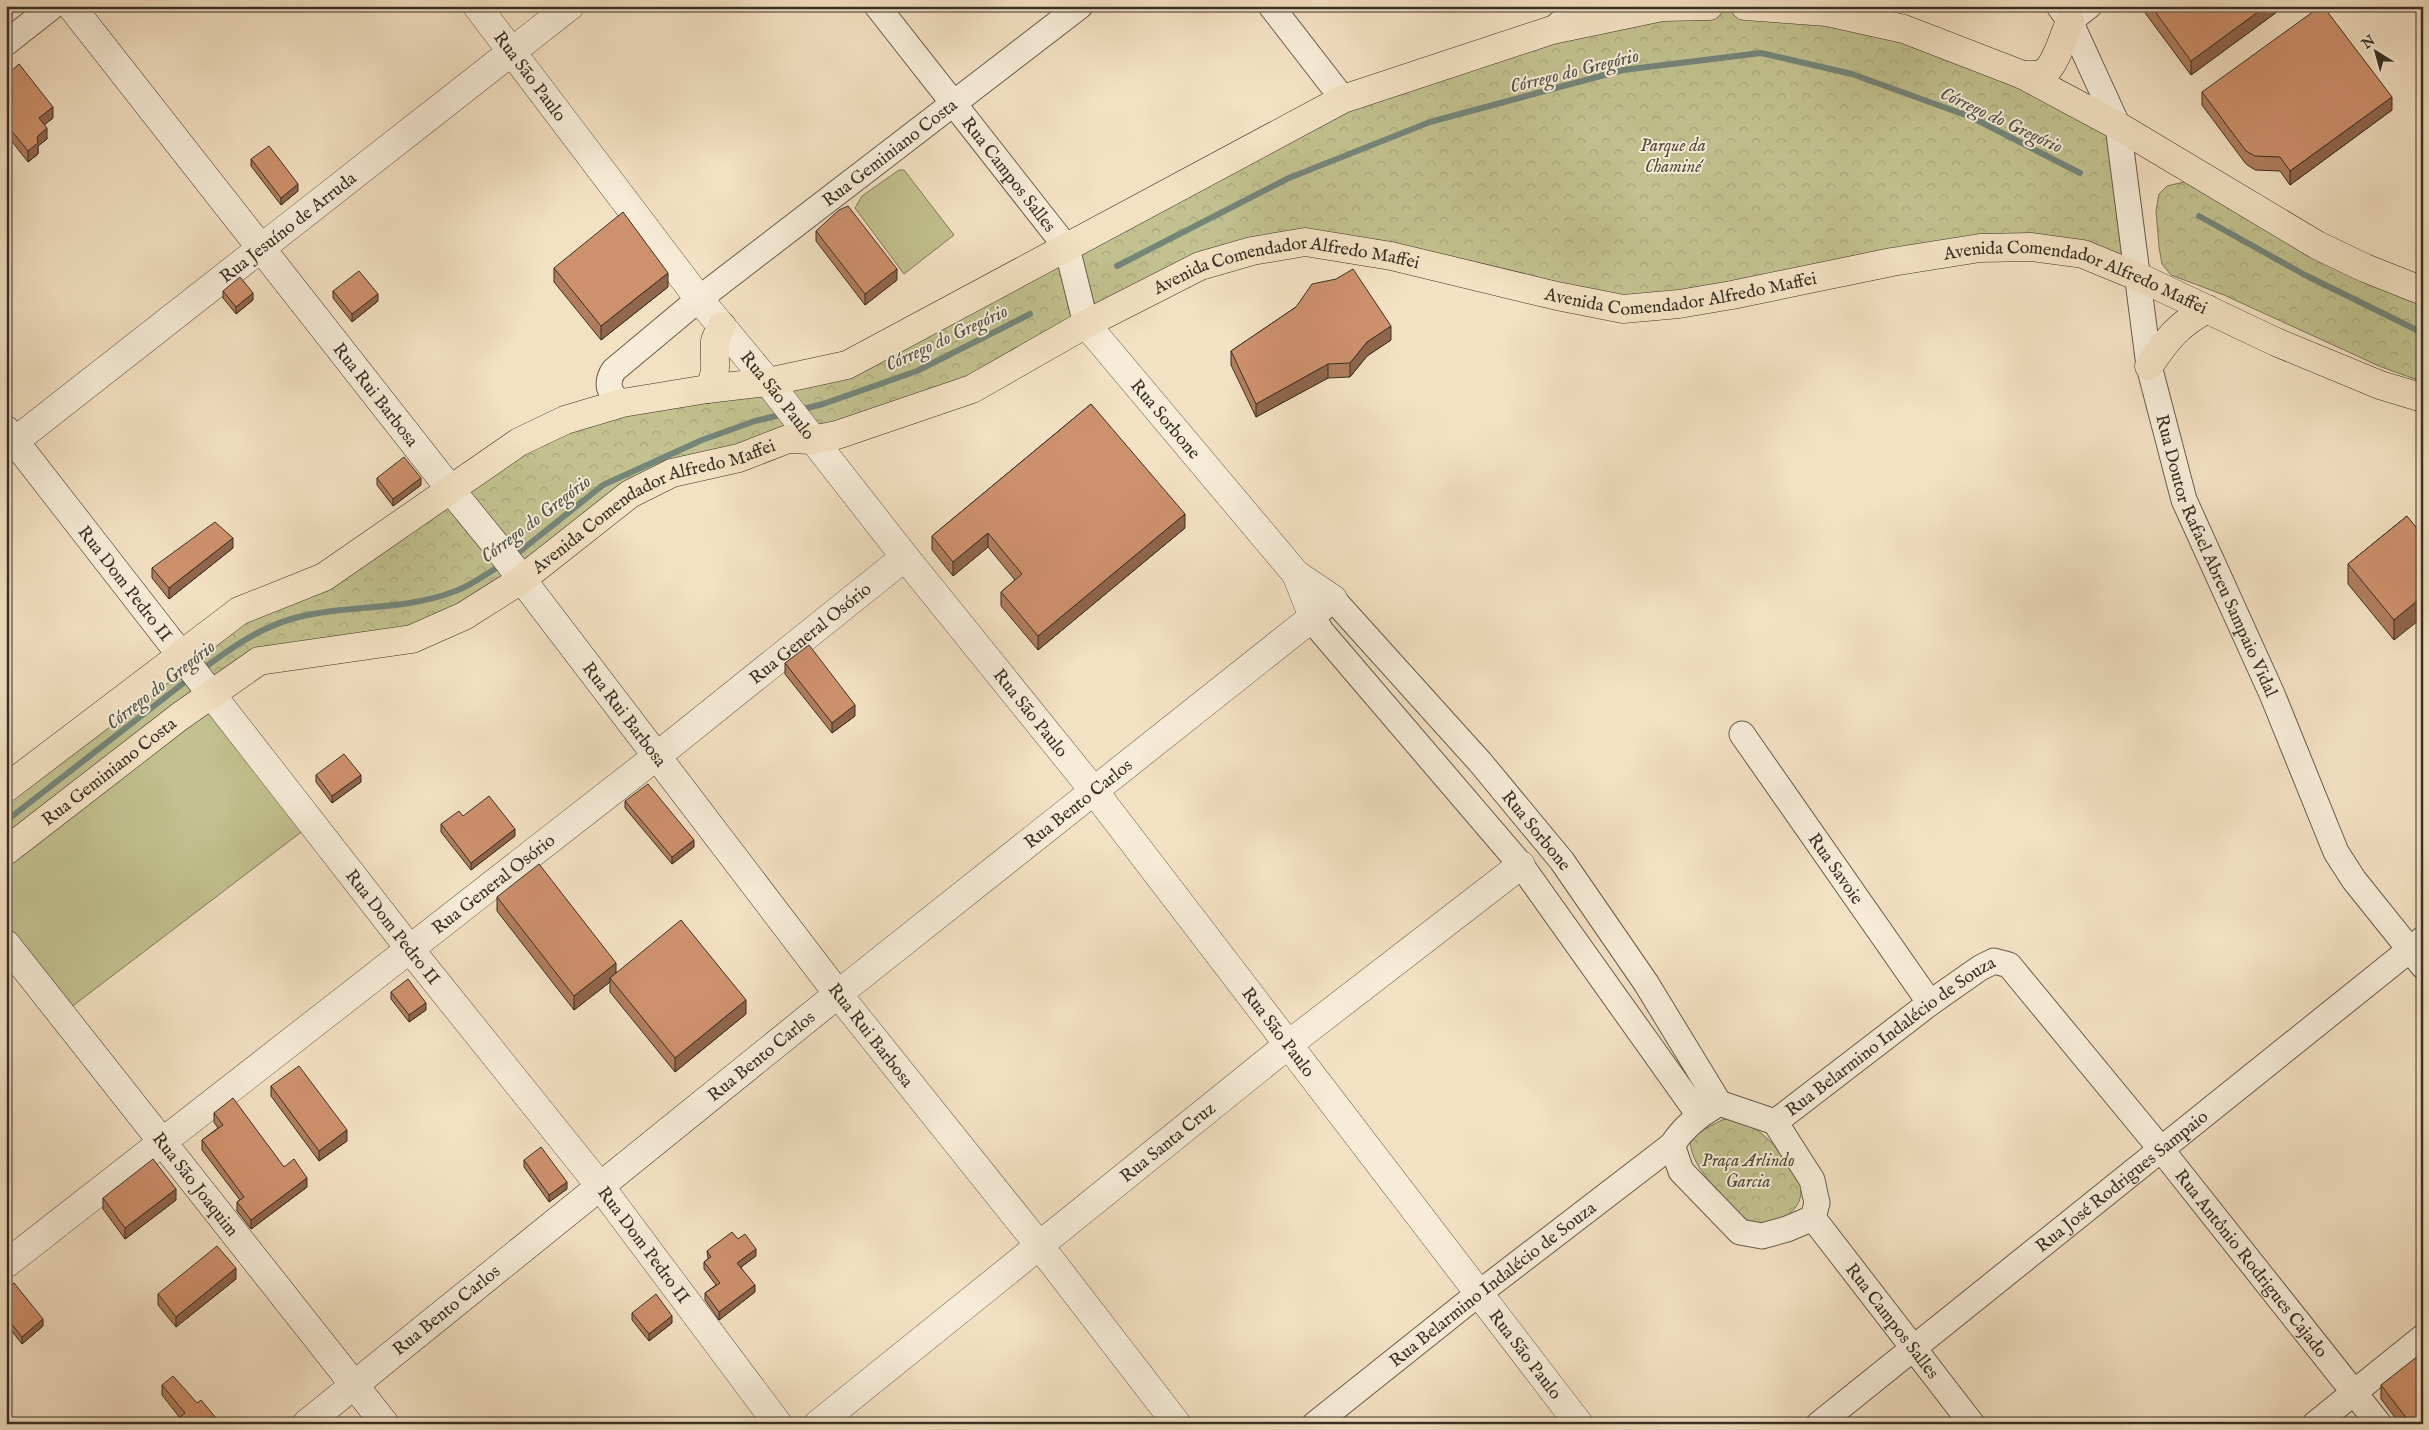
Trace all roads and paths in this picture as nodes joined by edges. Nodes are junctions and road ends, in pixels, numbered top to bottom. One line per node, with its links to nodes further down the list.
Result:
1 (53, 6): 14 (street)
2 (70, 6): 21 (street, Rua Rui Barbosa)
3 (477, 6): 15 (street, Rua São Paulo)
4 (570, 6): 15 (street, Rua Jesuíno de Arruda)
5 (877, 6): 18 (street, Rua Campos Salles)
6 (1080, 6): 18 (street, Rua Geminiano Costa)
7 (1271, 6): 17 (street)
8 (1582, 6): 13 (street)
9 (1709, 6): 11 (main road)
10 (1746, 6): 16 (main road)
11 (1662, 7): 13 (main road)
12 (2073, 11): 16 (main road); 19 (street, Rua Doutor Rafael Abreu Sampaio Vidal)
13 (1552, 30): 17 (main road)
14 (6, 43)
15 (512, 51): 21 (street, Rua Jesuíno de Arruda); 24 (street, Rua São Paulo)
16 (2023, 75): 19 (main road)
17 (1342, 99): 20 (main road)
18 (954, 102): 20 (street, Rua Campos Salles); 24 (street, Rua Geminiano Costa)
19 (2118, 126): 22 (street, Rua Doutor Rafael Abreu Sampaio Vidal); 23 (main road)
20 (1067, 248): 26 (street, Rua Sorbone); 30 (main road)
21 (261, 250): 34 (street, Rua Jesuíno de Arruda); 35 (street, Rua Rui Barbosa)
22 (2139, 277): 25 (main road, Avenida Comendador Alfredo Maffei); 26 (main road, Avenida Comendador Alfredo Maffei); 28 (street, Rua Doutor Rafael Abreu Sampaio Vidal)
23 (2423, 291)
24 (699, 299): 27 (street, Rua São Paulo); 32 (street, Rua Geminiano Costa)
25 (2207, 309): 28 (main road); 31 (main road, Avenida Comendador Alfredo Maffei)
26 (1086, 324): 33 (main road, Avenida Comendador Alfredo Maffei); 37 (street, Rua Sorbone)
27 (722, 326): 29 (main road); 30 (street, Rua São Paulo)
28 (2149, 366): 51 (street, Rua Doutor Rafael Abreu Sampaio Vidal)
29 (707, 389): 30 (main road); 32 (main road)
30 (774, 390): 33 (street, Rua São Paulo)
31 (2423, 398)
32 (622, 403): 35 (main road)
33 (810, 436): 36 (street, Rua São Paulo); 38 (main road, Avenida Comendador Alfredo Maffei)
34 (9, 440): 41 (street, Rua Dom Pedro II)
35 (450, 489): 38 (street, Rua Rui Barbosa); 41 (main road)
36 (906, 557): 44 (street, Rua General Osório); 46 (street, Rua São Paulo)
37 (1296, 574): 39 (street, Rua Sorbone); 40 (street, Rua Sorbone)
38 (519, 577): 42 (main road, Avenida Comendador Alfredo Maffei); 44 (street, Rua Rui Barbosa)
39 (1333, 598): 40 (street); 53 (street, Rua Sorbone)
40 (1312, 617): 46 (street, Rua Bento Carlos); 48 (street, Rua Sorbone)
41 (184, 659): 42 (street, Rua Dom Pedro II); 45 (main road)
42 (209, 690): 47 (main road, Rua Geminiano Costa); 50 (street, Rua Dom Pedro II)
43 (1742, 734): 55 (street, Rua Savoie)
44 (657, 756): 50 (street, Rua General Osório); 54 (street, Rua Rui Barbosa)
45 (6, 788)
46 (1094, 791): 54 (street, Rua Bento Carlos); 57 (street, Rua São Paulo)
47 (6, 851)
48 (1521, 865): 56 (street, Rua Sorbone); 57 (street, Rua Santa Cruz)
49 (6, 944): 60 (street, Rua São Joaquim)
50 (409, 948): 60 (street, Rua General Osório); 63 (street, Rua Dom Pedro II)
51 (2418, 951): 62 (street, Rua José Rodrigues Sampaio)
52 (2009, 965): 55 (street, Rua Belarmino Indalécio de Souza); 62 (street, Rua Antônio Rodrigues Cajado)
53 (1646, 983): 56 (street); 58 (street, Rua Sorbone)
54 (838, 994): 63 (street, Rua Bento Carlos); 65 (street, Rua Rui Barbosa)
55 (1930, 1003): 59 (street, Rua Belarmino Indalécio de Souza)
56 (1618, 1004): 58 (street, Rua Sorbone)
57 (1288, 1044): 65 (street, Rua Santa Cruz); 67 (street, Rua São Paulo)
58 (1709, 1109): 59 (street); 61 (street)
59 (1775, 1122): 64 (street)
60 (163, 1141): 66 (street, Rua General Osório); 70 (street, Rua São Joaquim)
61 (1672, 1145): 64 (street); 67 (street, Rua Belarmino Indalécio de Souza)
62 (2160, 1148): 69 (street, Rua José Rodrigues Sampaio); 71 (street, Rua Antônio Rodrigues Cajado)
63 (600, 1186): 70 (street, Rua Bento Carlos); 74 (street, Rua Dom Pedro II)
64 (1813, 1218): 69 (street, Rua Campos Salles)
65 (1039, 1245): 75 (street, Rua Santa Cruz); 76 (street, Rua Rui Barbosa)
66 (6, 1264)
67 (1478, 1294): 77 (street, Rua Belarmino Indalécio de Souza); 78 (street, Rua São Paulo)
68 (2423, 1337): 71 (street)
69 (1912, 1349): 79 (street, Rua José Rodrigues Sampaio); 80 (street, Rua Campos Salles)
70 (354, 1384): 72 (street, Rua Bento Carlos); 73 (street, Rua São Joaquim)
71 (2354, 1392): 81 (street); 82 (street, Rua Antônio Rodrigues Cajado)
72 (306, 1424)
73 (385, 1424)
74 (778, 1424)
75 (818, 1424)
76 (1177, 1424)
77 (1315, 1424)
78 (1579, 1424)
79 (1819, 1424)
80 (1972, 1424)
81 (2315, 1424)
82 (2379, 1424)

